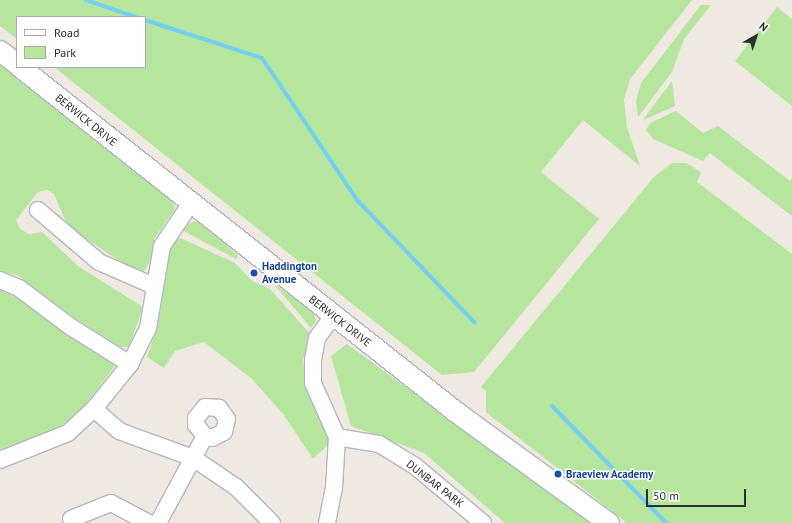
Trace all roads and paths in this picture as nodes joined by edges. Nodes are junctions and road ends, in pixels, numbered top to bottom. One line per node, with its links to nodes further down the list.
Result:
1 (0, 51): 2 (street)
2 (16, 63)
3 (21, 68): 4 (street, BERWICK DRIVE)
4 (191, 203): 7 (street); 8 (street, BERWICK DRIVE)
5 (38, 210): 7 (street)
6 (0, 280): 9 (street)
7 (154, 286): 9 (street)
8 (333, 316): 12 (street); 21 (street, BERWICK DRIVE)
9 (130, 364): 10 (street)
10 (94, 409): 13 (street); 14 (street)
11 (205, 436): 13 (street)
12 (337, 437): 19 (street); 20 (street, DUNBAR PARK)
13 (193, 458): 17 (street); 18 (street)
14 (0, 460)
15 (71, 519): 16 (street)
16 (150, 523)
17 (158, 523)
18 (272, 523)
19 (327, 523)
20 (483, 523)
21 (609, 523)

